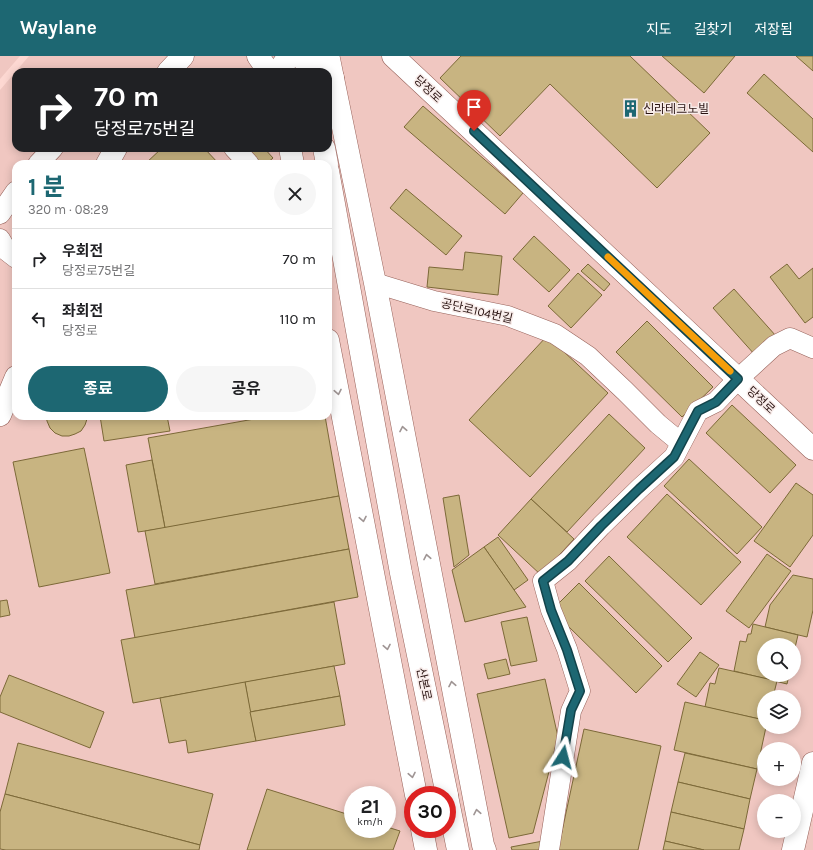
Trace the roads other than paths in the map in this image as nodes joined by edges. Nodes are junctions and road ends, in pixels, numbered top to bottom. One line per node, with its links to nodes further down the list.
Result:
1 (183, 56): 9 (street)
2 (258, 56): 10 (street)
3 (271, 56): 11 (street)
4 (292, 56): 12 (street)
5 (304, 56): 13 (street)
6 (318, 56): 14 (street)
7 (328, 56): 15 (street)
8 (393, 56): 30 (street, 당정로)
9 (172, 68)
10 (266, 68)
11 (273, 68)
12 (280, 68)
13 (307, 68)
14 (328, 68)
15 (331, 68)
16 (332, 74): 17 (street)
17 (333, 78): 27 (street)
18 (49, 152): 20 (street)
19 (238, 152): 21 (street)
20 (42, 160)
21 (245, 160)
22 (332, 193): 37 (street, 산본로)
23 (12, 196): 24 (street)
24 (0, 214)
25 (0, 238): 26 (street)
26 (12, 255)
27 (375, 283): 33 (street, 공단로104번길); 42 (street, one-way to 27)
28 (813, 348): 30 (street)
29 (332, 361): 36 (street, one-way to 36)
30 (738, 379): 33 (street); 34 (street, 당정로)
31 (12, 386): 32 (street)
32 (0, 415)
33 (681, 443): 43 (street)
34 (813, 449)
35 (813, 763): 44 (street)
36 (414, 786)
37 (445, 786)
38 (424, 838): 40 (street)
39 (456, 838): 41 (street, 산본로)
40 (426, 850)
41 (458, 850)
42 (485, 850)
43 (549, 850)
44 (793, 850)

